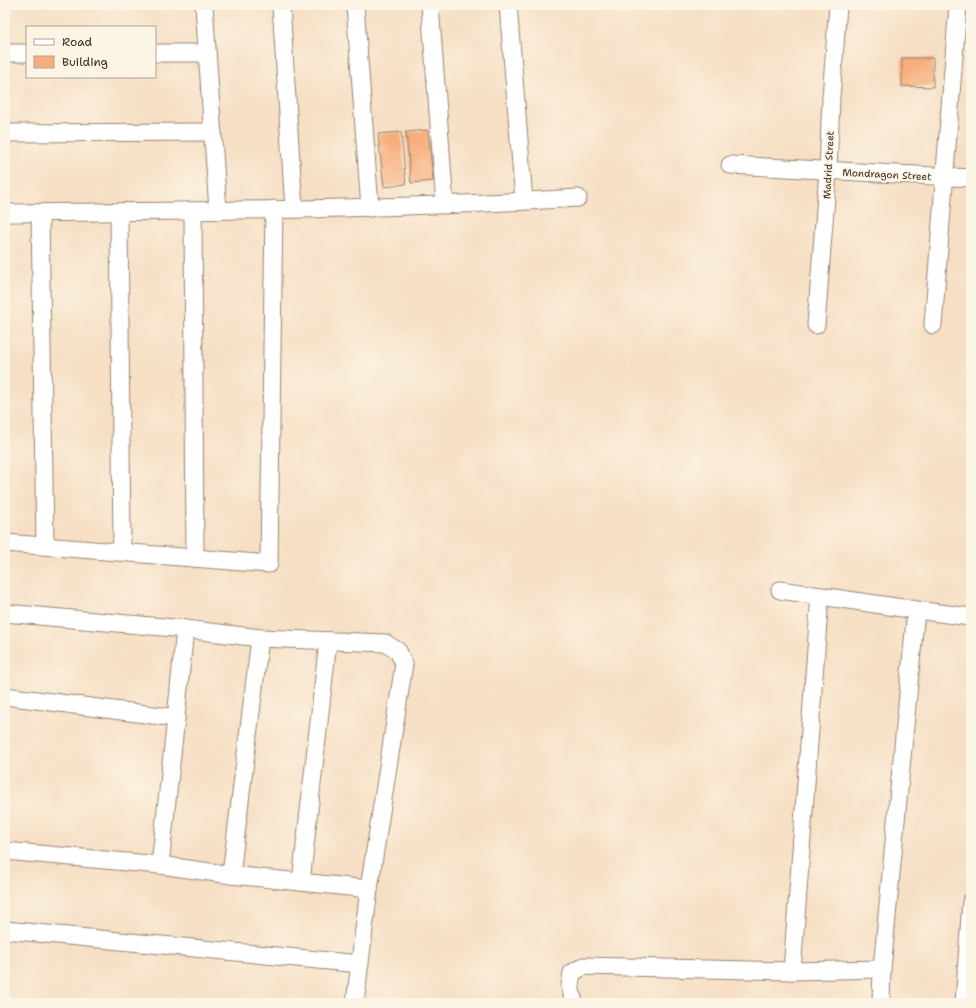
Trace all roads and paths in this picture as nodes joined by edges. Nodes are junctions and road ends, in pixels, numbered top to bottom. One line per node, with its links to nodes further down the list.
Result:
1 (204, 5): 11 (street)
2 (281, 5): 23 (street)
3 (355, 5): 21 (street)
4 (430, 5): 20 (street)
5 (508, 5): 19 (street)
6 (838, 5): 15 (street, Madrid Street)
7 (958, 5): 16 (street)
8 (5, 53): 9 (street)
9 (26, 53)
10 (156, 53): 11 (street)
11 (208, 53): 12 (street)
12 (213, 132): 13 (street); 25 (street)
13 (5, 133)
14 (730, 165): 15 (street, Mondragon Street)
15 (828, 171): 16 (street, Mondragon Street); 30 (street, Madrid Street)
16 (946, 176): 17 (street, Mondragon Street); 29 (street)
17 (971, 178)
18 (578, 198): 19 (street)
19 (524, 201): 20 (street)
20 (445, 205): 21 (street)
21 (370, 208): 23 (street)
22 (274, 209): 23 (street); 25 (street); 34 (street)
23 (294, 209)
24 (193, 211): 25 (street); 26 (street); 34 (street)
25 (218, 211)
26 (120, 212): 28 (street); 33 (street)
27 (5, 213): 28 (street)
28 (40, 213): 32 (street)
29 (933, 325)
30 (816, 326)
31 (5, 543): 32 (street)
32 (45, 546): 33 (street)
33 (122, 552): 34 (street)
34 (195, 558)
35 (780, 590): 36 (street)
36 (820, 596): 37 (street); 54 (street)
37 (916, 610): 39 (street); 53 (street)
38 (5, 613): 40 (street)
39 (971, 617)
40 (185, 629): 41 (street); 44 (street)
41 (260, 638): 42 (street); 47 (street)
42 (328, 642): 48 (street); 49 (street)
43 (5, 696): 44 (street)
44 (176, 718): 46 (street)
45 (5, 851): 46 (street)
46 (160, 865): 47 (street)
47 (231, 875): 48 (street)
48 (301, 882): 49 (street)
49 (369, 889): 52 (street)
50 (971, 902): 58 (street)
51 (5, 930): 52 (street)
52 (360, 964): 55 (street)
53 (882, 969): 54 (street); 57 (street)
54 (792, 971): 56 (street)
55 (355, 1003)
56 (574, 1003)
57 (881, 1003)
58 (964, 1003)

